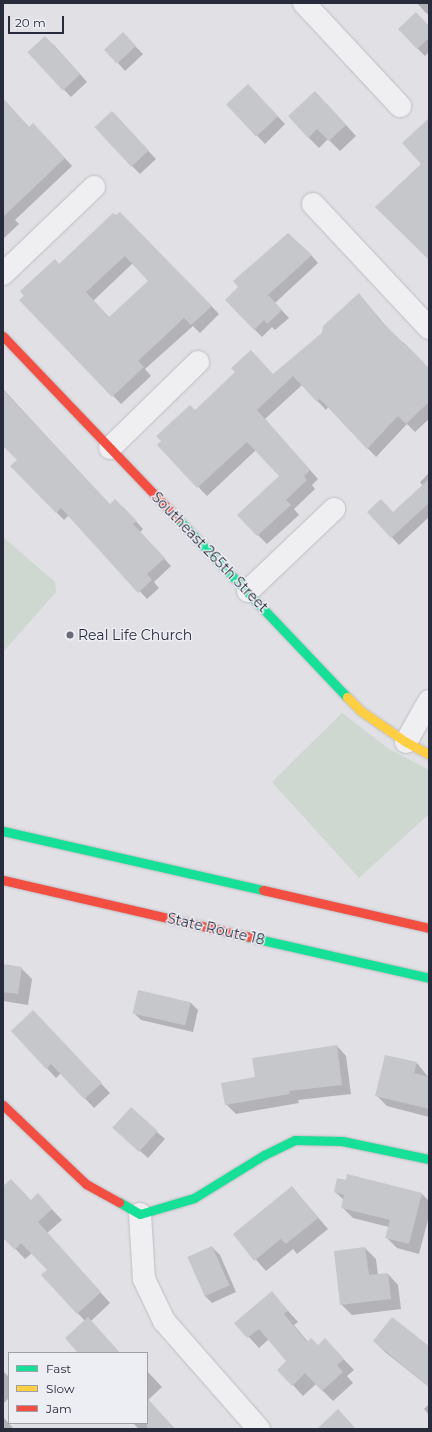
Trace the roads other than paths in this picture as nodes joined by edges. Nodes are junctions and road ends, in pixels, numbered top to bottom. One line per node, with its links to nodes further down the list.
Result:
1 (304, 3): 2 (street)
2 (400, 106)
3 (94, 188): 5 (street)
4 (313, 204): 6 (street)
5 (3, 274)
6 (429, 328)
7 (3, 336): 9 (main road, Southeast 265th Street)
8 (198, 362): 9 (street)
9 (110, 448): 11 (main road, Southeast 265th Street)
10 (334, 509): 11 (street)
11 (248, 591): 13 (main road, Southeast 265th Street)
12 (429, 701): 13 (street)
13 (406, 742): 14 (main road, Southeast 265th Street)
14 (429, 754)
15 (3, 831): 17 (main road)
16 (3, 880): 18 (main road, State Route 18)
17 (429, 928)
18 (429, 978)
19 (3, 1106): 21 (main road)
20 (429, 1159): 21 (main road)
21 (140, 1214): 22 (street)
22 (259, 1429)

